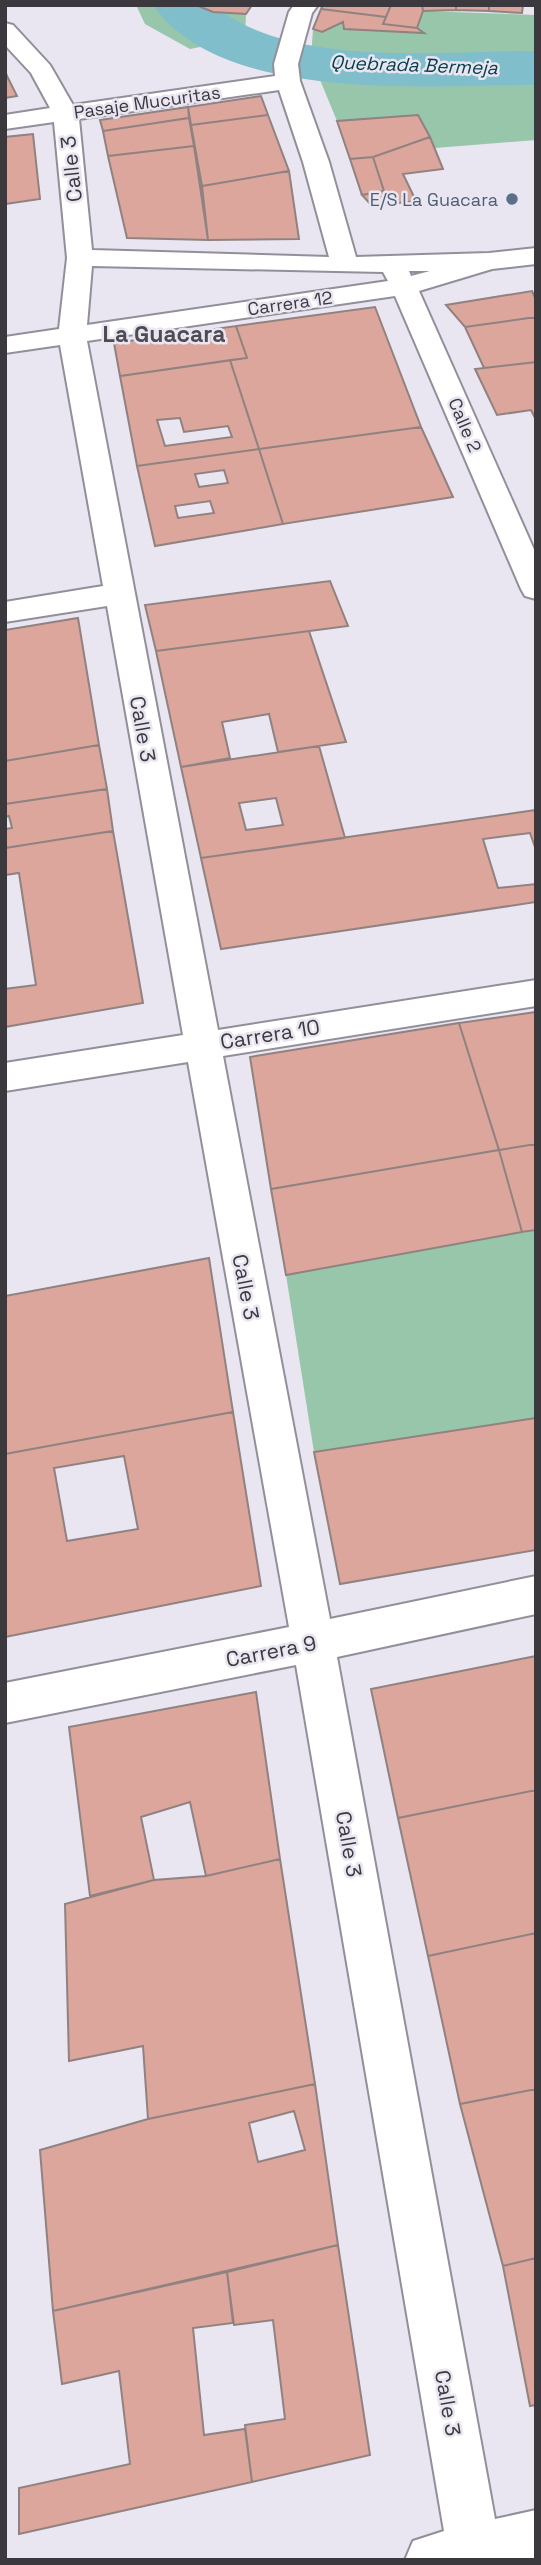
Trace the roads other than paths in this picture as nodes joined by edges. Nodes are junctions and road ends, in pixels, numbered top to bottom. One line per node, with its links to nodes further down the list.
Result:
1 (304, 9): 3 (street)
2 (5, 30): 4 (street, Calle 3)
3 (287, 73): 4 (street, Pasaje Mucuritas); 8 (street)
4 (65, 114): 5 (street, Pasaje Mucuritas); 7 (street, Calle 3)
5 (5, 122)
6 (536, 256): 9 (street, Carrera 12)
7 (80, 258): 8 (street); 10 (street, Calle 3)
8 (345, 265): 9 (street)
9 (397, 274): 10 (street, Carrera 12); 12 (street, Calle 2)
10 (72, 335): 11 (street, Carrera 12); 13 (street, Calle 3)
11 (5, 345)
12 (536, 589)
13 (118, 594): 14 (street); 16 (street, Calle 3)
14 (5, 612)
15 (536, 993): 16 (street, Carrera 10)
16 (201, 1045): 17 (street, Carrera 10); 19 (street, Calle 3)
17 (5, 1077)
18 (536, 1595): 19 (street, Carrera 9)
19 (313, 1642): 20 (street, Carrera 9); 22 (street, Calle 3)
20 (5, 1703)
21 (536, 2537): 22 (street)
22 (461, 2557)

